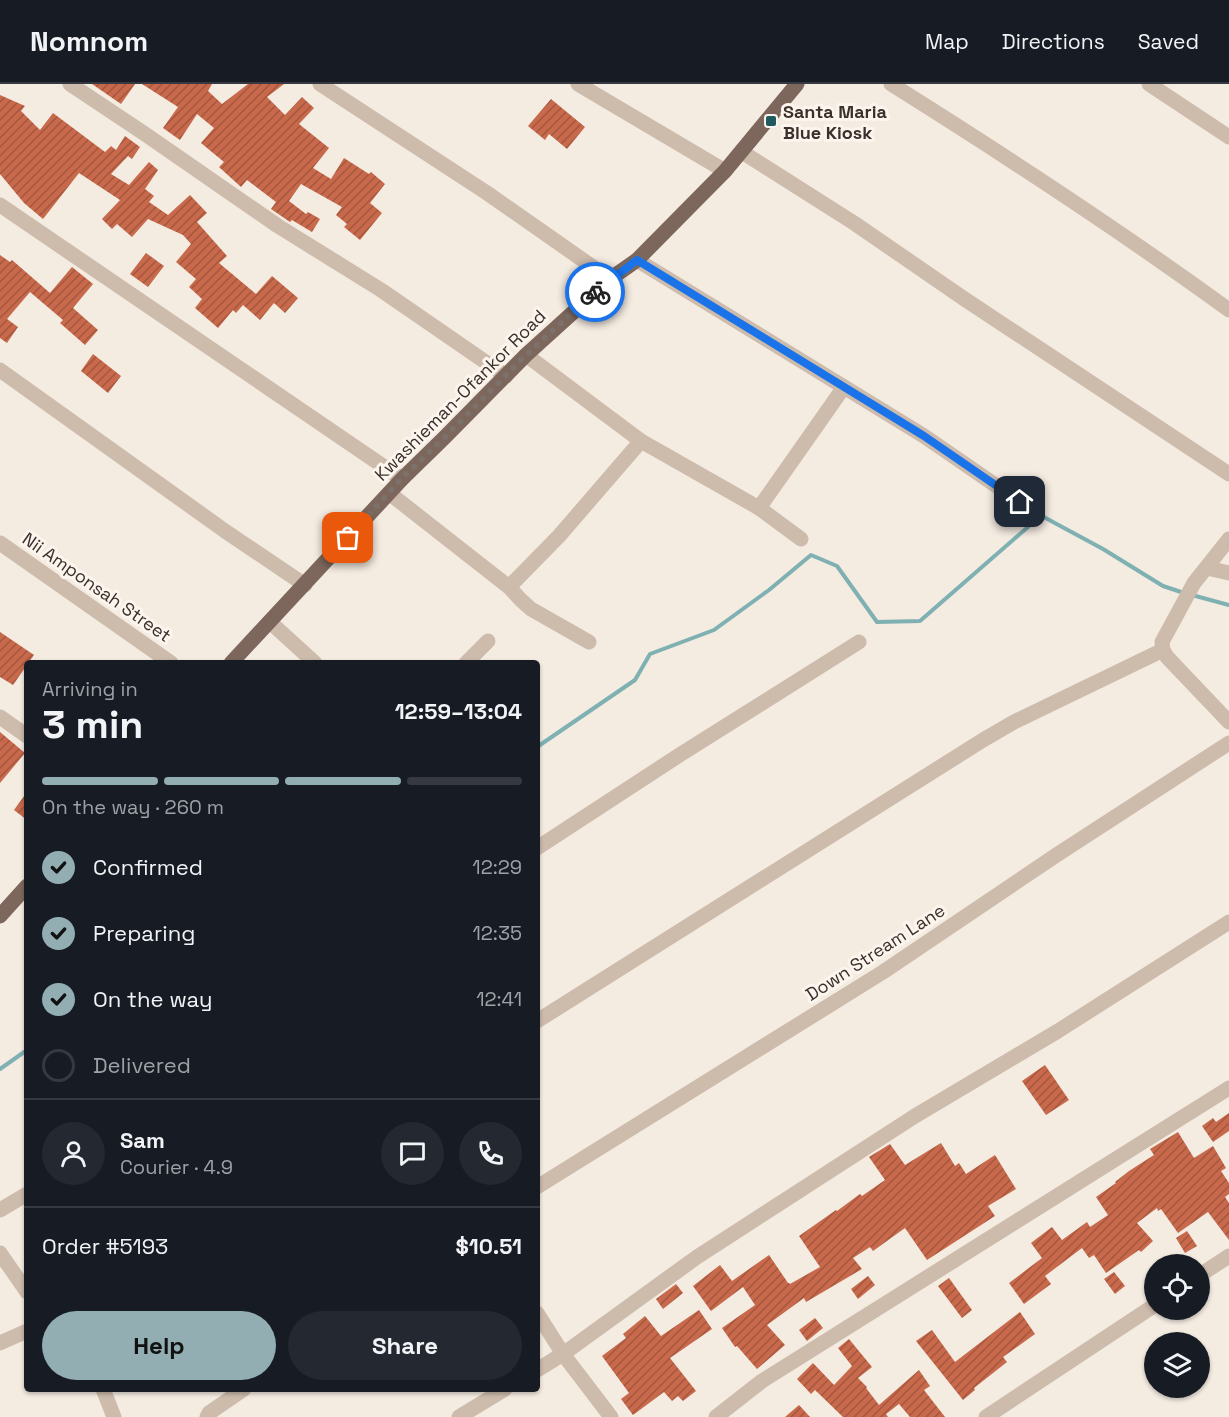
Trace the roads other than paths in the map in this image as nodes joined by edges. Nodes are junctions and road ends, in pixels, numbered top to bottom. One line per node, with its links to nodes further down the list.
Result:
1 (70, 84): 16 (street)
2 (320, 84): 12 (street)
3 (578, 84): 9 (street)
4 (797, 84): 8 (main road, Kwashieman-Ofankor Road)
5 (891, 84): 13 (street)
6 (1149, 84): 7 (street)
7 (1229, 137)
8 (742, 152): 9 (main road, Kwashieman-Ofankor Road); 19 (street)
9 (725, 171): 11 (main road, Kwashieman-Ofankor Road)
10 (0, 205): 20 (street)
11 (637, 260): 12 (main road, Kwashieman-Ofankor Road); 17 (street)
12 (610, 279): 14 (main road, Kwashieman-Ofankor Road)
13 (1229, 310)
14 (526, 355): 16 (main road, Kwashieman-Ofankor Road); 18 (street)
15 (0, 370): 29 (street)
16 (506, 376): 20 (main road, Kwashieman-Ofankor Road)
17 (844, 387): 22 (street); 23 (street)
18 (641, 441): 23 (street); 30 (street)
19 (1229, 474)
20 (402, 478): 21 (main road, Kwashieman-Ofankor Road)
21 (389, 492): 29 (main road, Kwashieman-Ofankor Road); 30 (street)
22 (1020, 502)
23 (759, 508): 24 (street)
24 (801, 539)
25 (1229, 539): 27 (street)
26 (0, 543): 36 (street, Nii Amponsah Street)
27 (1207, 568): 28 (street); 35 (street)
28 (1229, 573)
29 (305, 585): 31 (main road, Kwashieman-Ofankor Road)
30 (509, 587): 33 (street)
31 (270, 622): 37 (main road, Kwashieman-Ofankor Road); 38 (street)
32 (488, 641): 39 (street)
33 (590, 642)
34 (859, 642): 44 (street)
35 (1163, 650): 41 (street); 48 (street)
36 (167, 660)
37 (234, 660)
38 (312, 660)
39 (469, 660)
40 (0, 717): 42 (street)
41 (1229, 722)
42 (24, 734)
43 (1229, 743): 50 (street, Down Stream Lane)
44 (540, 846)
45 (24, 888): 46 (main road)
46 (3, 906)
47 (1229, 922): 61 (street)
48 (540, 1020)
49 (1229, 1088): 70 (street)
50 (540, 1185)
51 (24, 1196): 52 (street)
52 (0, 1210)
53 (0, 1253): 56 (street)
54 (1229, 1256): 55 (street)
55 (1210, 1268)
56 (24, 1288)
57 (1144, 1312): 71 (street)
58 (540, 1318): 61 (street)
59 (24, 1332): 60 (street)
60 (0, 1343)
61 (563, 1354): 62 (street); 69 (street)
62 (540, 1368)
63 (104, 1392): 66 (street)
64 (240, 1392): 67 (street)
65 (500, 1392): 68 (street)
66 (114, 1417)
67 (207, 1417)
68 (459, 1417)
69 (611, 1417)
70 (716, 1417)
71 (986, 1417)

